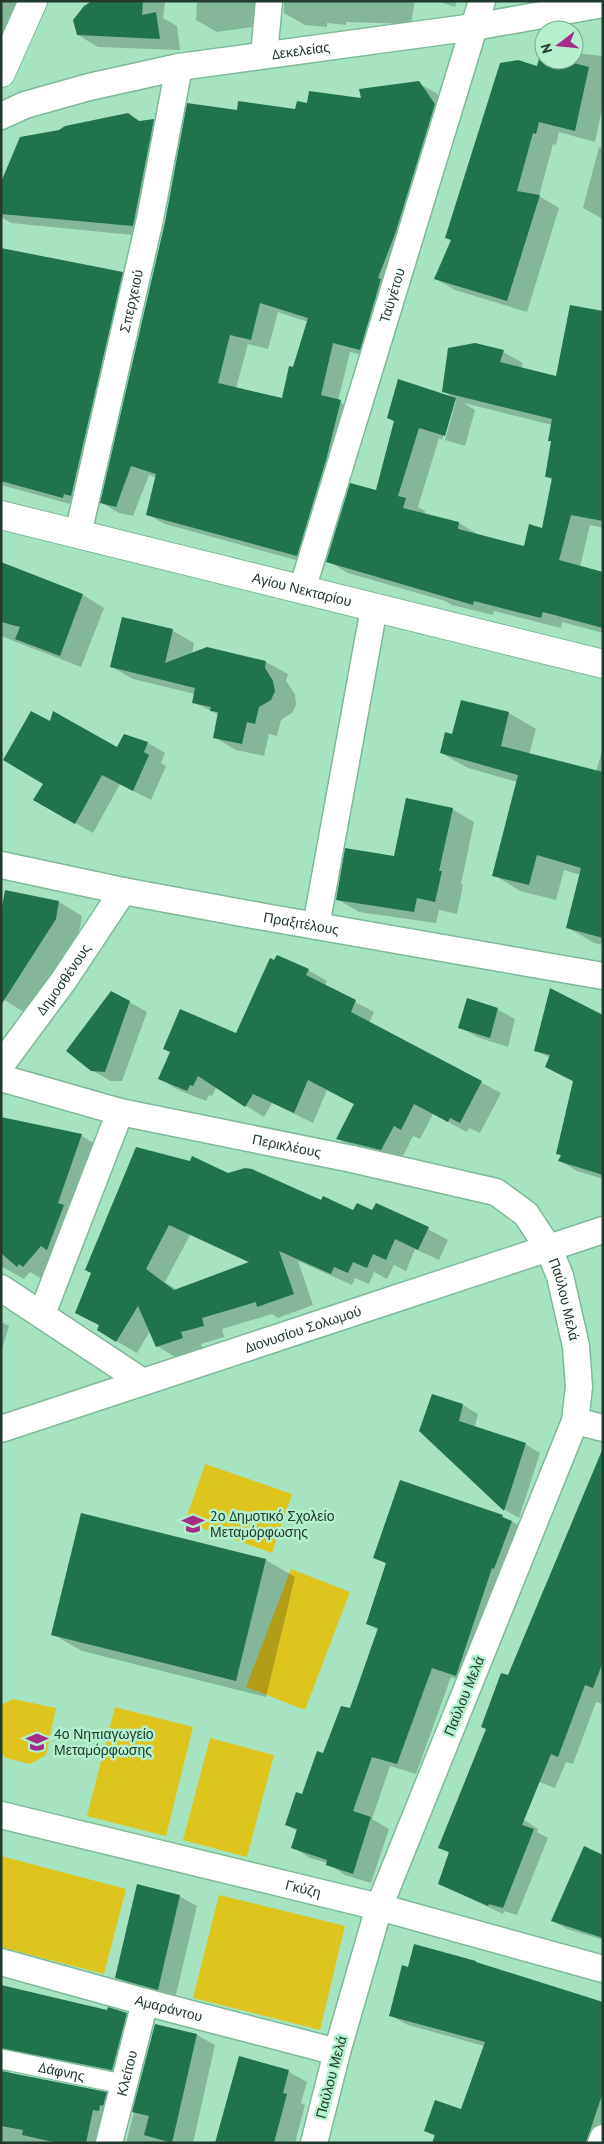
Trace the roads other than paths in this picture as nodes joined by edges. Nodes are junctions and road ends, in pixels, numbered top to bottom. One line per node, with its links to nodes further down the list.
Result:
1 (33, 1): 8 (street)
2 (269, 1): 6 (street)
3 (482, 1): 5 (street, Ταϋγέτου)
4 (603, 4): 5 (street, Δεκελείας)
5 (474, 27): 6 (street, Δεκελείας); 12 (street, Ταϋγέτου)
6 (264, 55): 7 (street, Δεκελείας)
7 (179, 67): 9 (street, Δεκελείας); 11 (street, Σπερχειού)
8 (1, 73)
9 (1, 116)
10 (1, 515): 11 (street, Αγίου Νεκταρίου)
11 (78, 534): 12 (street, Αγίου Νεκταρίου)
12 (302, 590): 13 (street, Αγίου Νεκταρίου)
13 (374, 608): 14 (street, Αγίου Νεκταρίου); 17 (street)
14 (603, 664)
15 (1, 865): 16 (street, Πραξιτέλους)
16 (123, 890): 17 (street, Πραξιτέλους); 19 (street, Δημοσθένους)
17 (316, 926): 18 (street, Πραξιτέλους)
18 (603, 976)
19 (1, 1066)
20 (1, 1078): 21 (street, Περικλέους)
21 (120, 1112): 23 (street, Περικλέους); 25 (street)
22 (603, 1230): 23 (street, Διονυσίου Σολωμού)
23 (549, 1249): 26 (street, Διονυσίου Σολωμού); 27 (street, Παύλου Μελά)
24 (1, 1288): 25 (street)
25 (42, 1314): 26 (street)
26 (143, 1382): 29 (street, Διονυσίου Σολωμού)
27 (575, 1421): 28 (street); 31 (street, Παύλου Μελά)
28 (603, 1428)
29 (1, 1429)
30 (1, 1815): 31 (street, Γκύζη)
31 (379, 1907): 33 (street, Γκύζη); 35 (street, Παύλου Μελά)
32 (1, 1962): 34 (street, Αμαράντου)
33 (603, 1969)
34 (145, 2002): 35 (street, Αμαράντου); 37 (street, Κλείτου)
35 (338, 2052): 40 (street, Παύλου Μελά)
36 (1, 2059): 37 (street, Δάφνης)
37 (123, 2084): 39 (street, Κλείτου)
38 (603, 2138): 41 (street)
39 (109, 2143)
40 (314, 2143)
41 (601, 2143)

